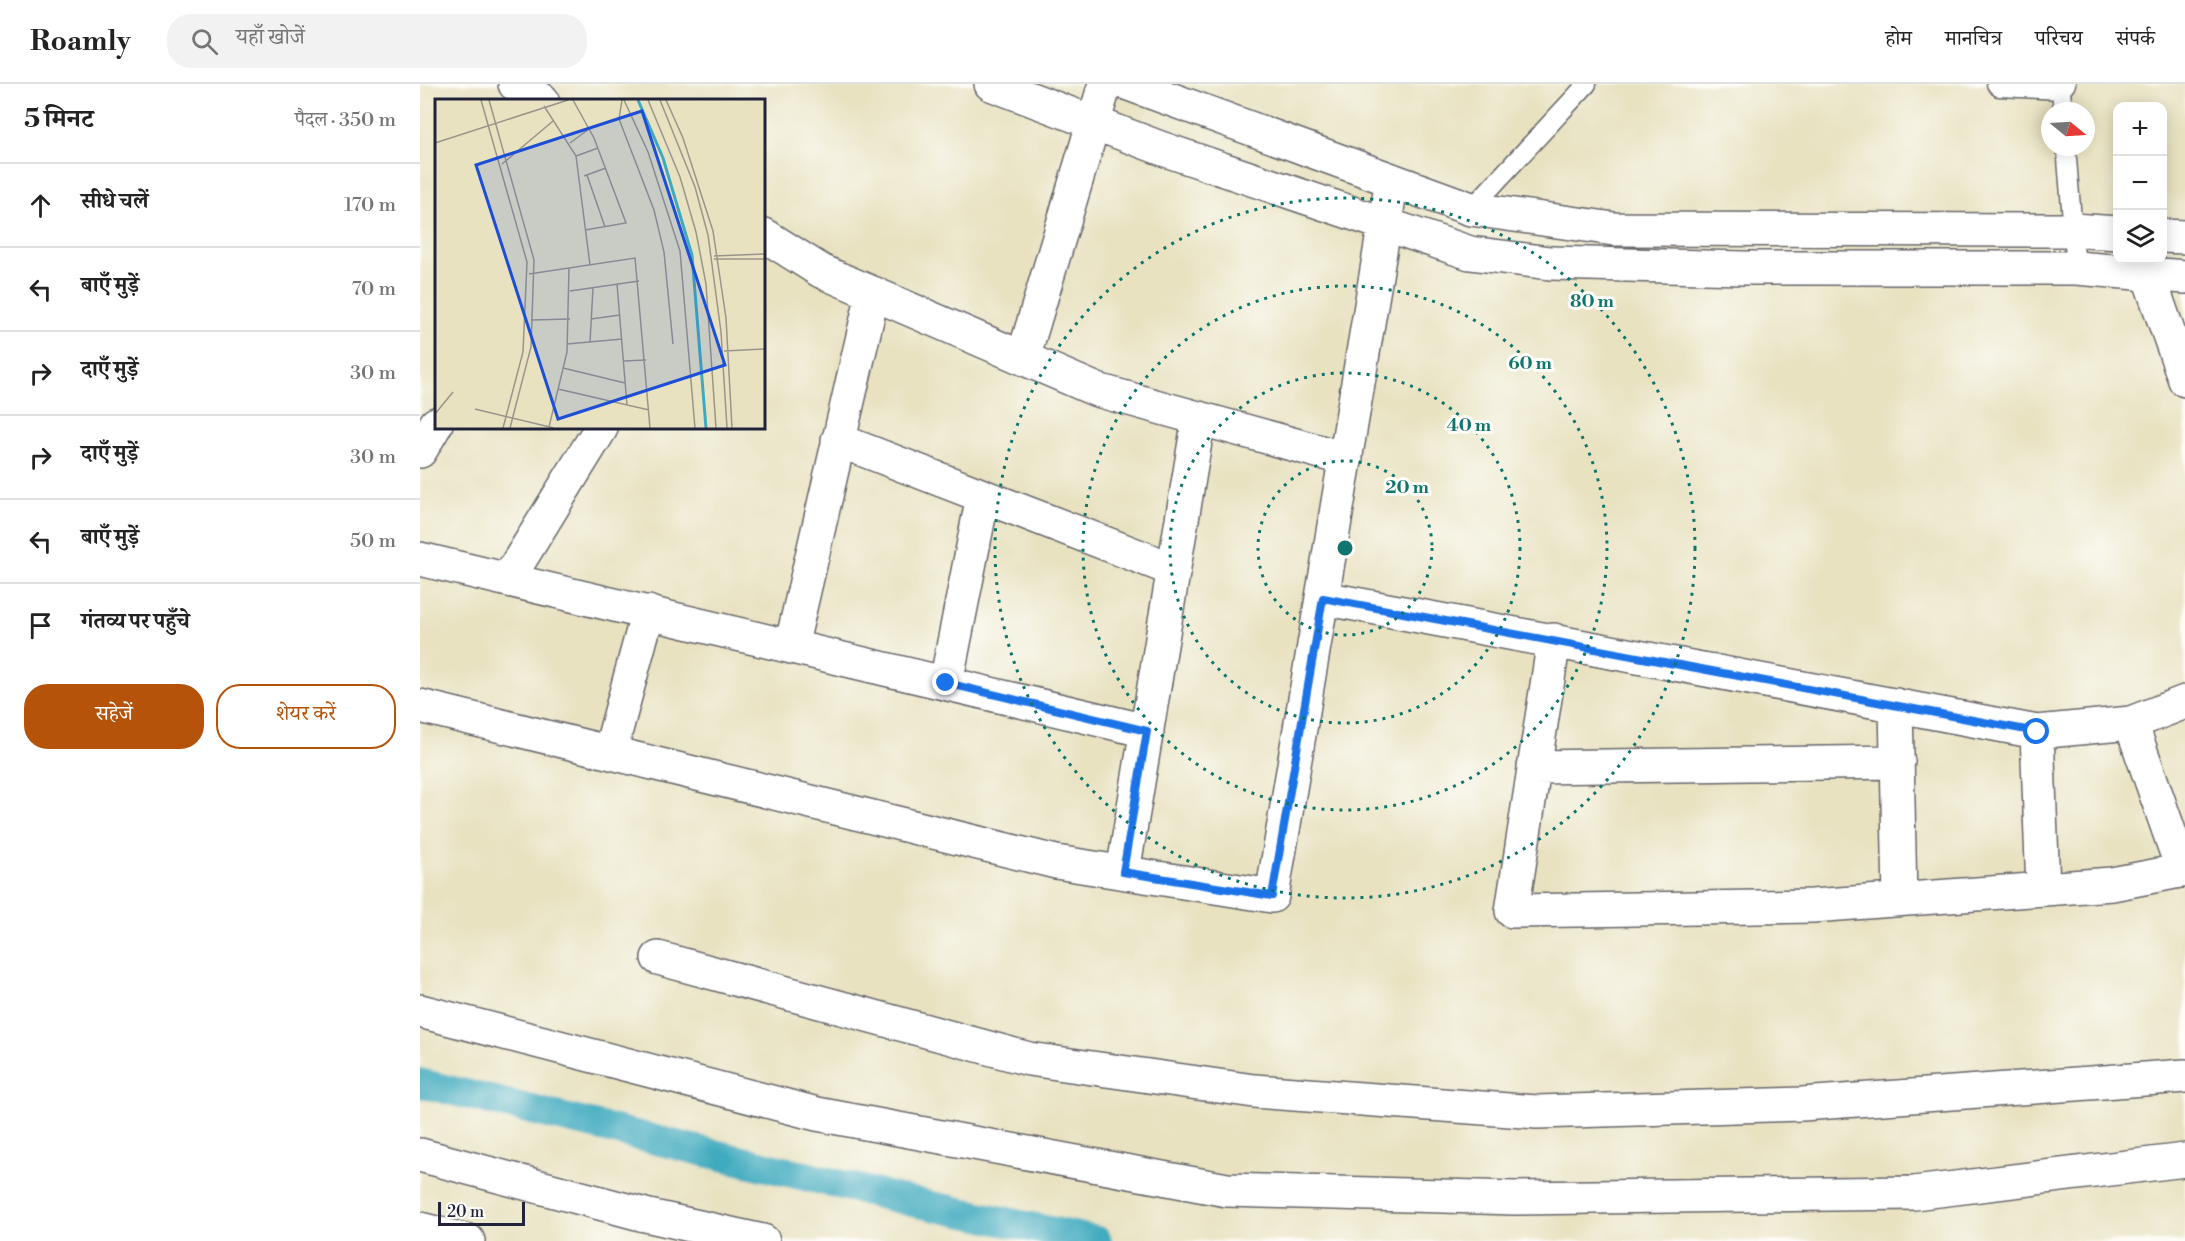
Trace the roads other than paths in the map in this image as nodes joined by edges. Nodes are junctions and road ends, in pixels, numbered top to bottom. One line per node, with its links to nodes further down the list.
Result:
1 (515, 84): 8 (street)
2 (991, 84): 9 (street)
3 (1105, 84): 9 (street)
4 (1129, 84): 11 (street)
5 (1587, 84): 12 (lane)
6 (1996, 84): 7 (lane)
7 (2063, 87)
8 (540, 99)
9 (1093, 123): 13 (street); 23 (street)
10 (2067, 156): 14 (lane)
11 (1392, 180): 12 (street); 13 (street)
12 (1471, 209): 14 (street)
13 (1385, 224): 20 (street); 30 (street)
14 (2073, 230): 15 (street); 20 (lane)
15 (2113, 233)
16 (765, 236): 22 (street)
17 (2167, 236): 18 (street)
18 (2185, 237)
19 (2145, 267): 20 (street); 21 (street); 24 (street)
20 (2076, 268)
21 (2185, 277)
22 (873, 293): 23 (street); 28 (street)
23 (1023, 358): 25 (street)
24 (2185, 380)
25 (1200, 418): 30 (street); 33 (street)
26 (435, 426): 29 (street)
27 (600, 429): 34 (street)
28 (838, 440): 31 (street); 38 (street)
29 (420, 451)
30 (1346, 459): 35 (street)
31 (983, 496): 33 (street); 39 (street)
32 (420, 559): 34 (street)
33 (1174, 570): 44 (street)
34 (507, 579): 36 (street)
35 (1323, 598): 37 (street); 50 (street)
36 (648, 612): 38 (street); 46 (street)
37 (1554, 640): 41 (street); 48 (street)
38 (791, 646): 39 (street)
39 (946, 683): 44 (street)
40 (2185, 702): 43 (street)
41 (1896, 705): 45 (street); 47 (street)
42 (420, 706): 46 (street)
43 (2131, 723): 45 (street); 49 (street)
44 (1147, 731): 50 (street)
45 (2037, 732): 51 (street)
46 (610, 752): 50 (street)
47 (1898, 762): 48 (street); 52 (street)
48 (1534, 767): 52 (street)
49 (2184, 871): 51 (street)
50 (1123, 872)
51 (2043, 889): 52 (street)
52 (1900, 899)
53 (658, 958): 55 (street)
54 (420, 1011): 57 (street)
55 (2185, 1076)
56 (420, 1155): 60 (street)
57 (2185, 1160)
58 (420, 1228): 59 (street)
59 (468, 1241)
60 (763, 1241)

